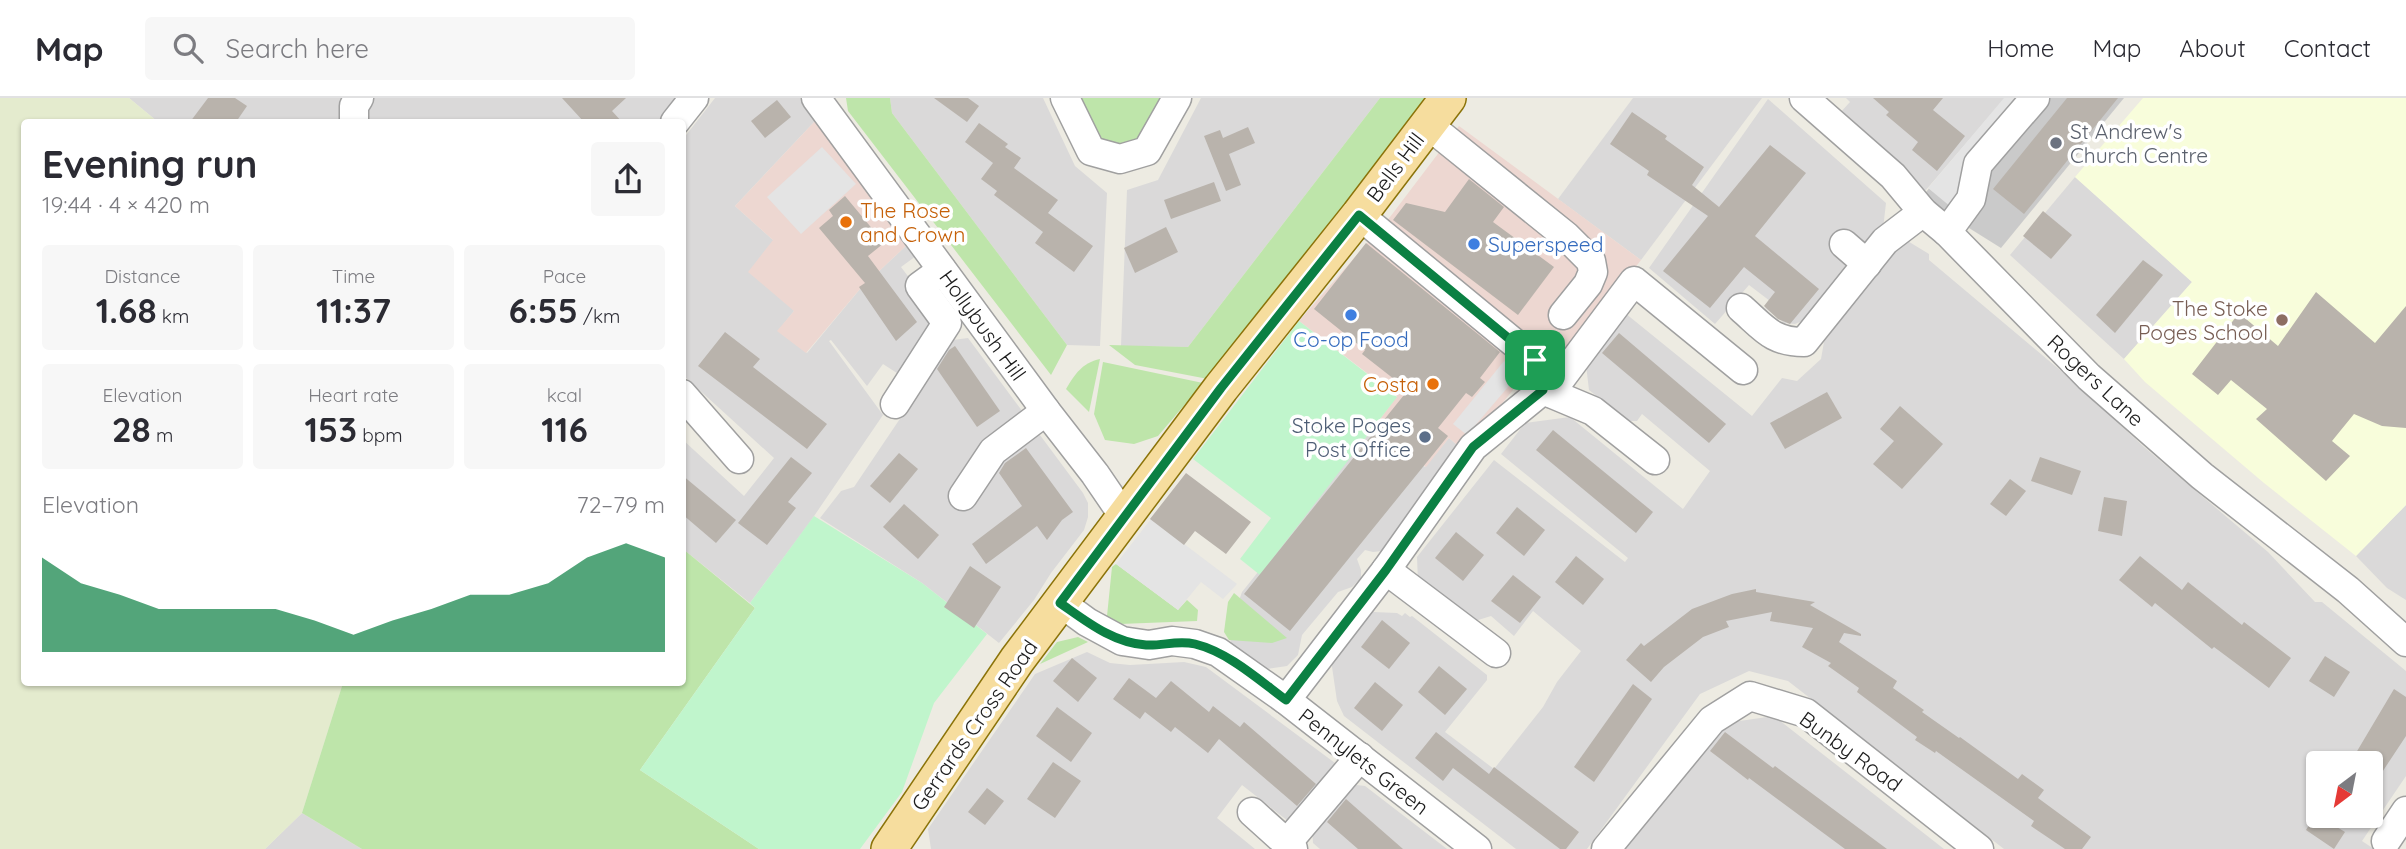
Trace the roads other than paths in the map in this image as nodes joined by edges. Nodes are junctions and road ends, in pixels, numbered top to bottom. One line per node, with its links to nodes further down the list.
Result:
1 (359, 98): 9 (street)
2 (694, 98): 10 (street)
3 (817, 98): 16 (street, Hollybush Hill)
4 (1065, 98): 5 (street)
5 (1177, 98)
6 (1804, 98): 11 (street, Rogers Lane)
7 (2035, 98): 13 (street)
8 (1437, 111): 12 (main road, Bells Hill); 18 (street)
9 (354, 119)
10 (677, 119)
11 (1923, 212): 13 (street, Rogers Lane); 15 (street)
12 (1359, 215): 20 (street); 27 (main road, Bells Hill)
13 (1947, 232): 30 (street, Rogers Lane)
14 (1844, 244): 15 (street)
15 (1867, 264): 17 (street)
16 (942, 270): 22 (street); 23 (street, Hollybush Hill)
17 (1741, 308)
18 (1563, 315)
19 (1743, 370): 20 (street)
20 (1547, 391): 25 (street); 28 (street)
21 (686, 399): 24 (street)
22 (895, 404)
23 (1046, 411): 26 (street); 27 (street, Hollybush Hill)
24 (739, 459)
25 (1655, 460)
26 (963, 496)
27 (1125, 518): 29 (main road, Bells Hill)
28 (1386, 570): 31 (street); 32 (street)
29 (1060, 603): 32 (street, Pennylets Green); 38 (main road, Gerrards Cross Road)
30 (2406, 642)
31 (1496, 653)
32 (1286, 700): 33 (street, Pennylets Green)
33 (1360, 757): 37 (street); 39 (street, Pennylets Green)
34 (2406, 811): 36 (street)
35 (1252, 812): 37 (street)
36 (2386, 841)
37 (1290, 846)
38 (889, 849)
39 (1477, 849)
40 (1606, 849): 41 (street, Bunby Road)
41 (1979, 849)

